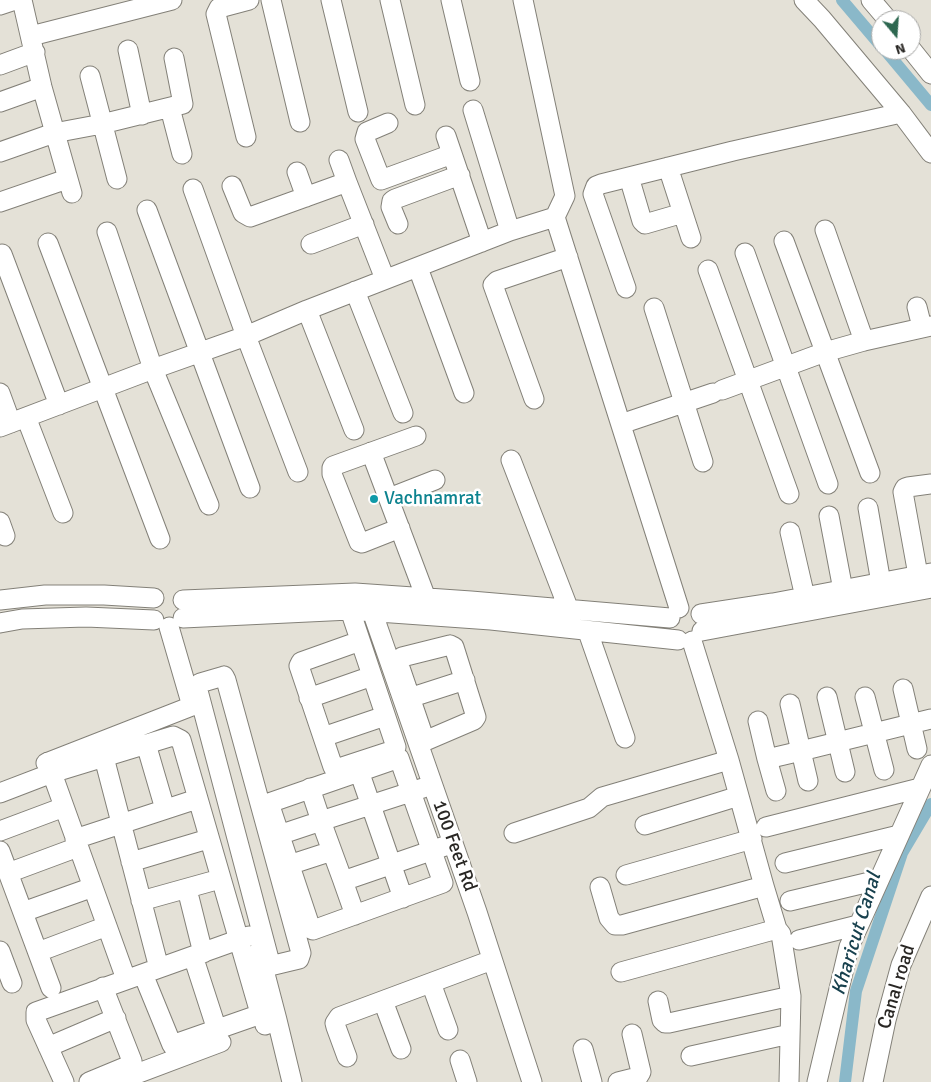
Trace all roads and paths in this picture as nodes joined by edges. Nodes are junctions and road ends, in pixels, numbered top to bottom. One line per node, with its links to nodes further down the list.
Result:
1 (15, 0): 12 (street)
2 (22, 0): 14 (street)
3 (172, 0): 14 (street)
4 (249, 0): 35 (street)
5 (271, 0): 30 (street)
6 (332, 0): 27 (street)
7 (390, 0): 24 (street)
8 (451, 0): 21 (street)
9 (523, 0): 53 (street)
10 (804, 0): 28 (street)
11 (872, 0): 13 (street)
12 (0, 6)
13 (880, 10)
14 (33, 44): 18 (street); 22 (street)
15 (128, 50): 29 (street)
16 (174, 58): 25 (street)
17 (920, 60): 19 (street)
18 (0, 64)
19 (931, 74)
20 (90, 76): 32 (street)
21 (470, 81)
22 (42, 87): 23 (street); 33 (street)
23 (0, 102)
24 (415, 105)
25 (170, 108): 29 (street); 38 (street)
26 (473, 110): 57 (street)
27 (358, 112)
28 (901, 113): 37 (street); 41 (street)
29 (142, 114): 32 (street)
30 (300, 122)
31 (388, 123): 39 (street)
32 (102, 124): 33 (street); 45 (street)
33 (54, 133): 36 (street); 50 (street)
34 (446, 136): 39 (street)
35 (246, 137)
36 (0, 152)
37 (931, 153)
38 (182, 154)
39 (452, 154): 43 (street)
40 (339, 160): 46 (street)
41 (668, 167): 44 (street); 52 (street)
42 (297, 172): 49 (street)
43 (460, 175): 55 (street); 61 (street)
44 (629, 177): 52 (street); 70 (street)
45 (117, 179)
46 (347, 182): 49 (street); 54 (street)
47 (232, 186): 49 (street)
48 (193, 189): 76 (street)
49 (306, 197)
50 (0, 202)
51 (147, 210): 78 (street)
52 (683, 213): 59 (street)
53 (555, 216): 57 (street); 66 (street)
54 (364, 224): 63 (street); 69 (street)
55 (398, 224)
56 (825, 230): 77 (street)
57 (510, 231): 61 (street)
58 (107, 232): 81 (street)
59 (691, 238)
60 (784, 241): 79 (street)
61 (482, 242): 67 (street)
62 (48, 243): 83 (street)
63 (311, 244)
64 (745, 253): 80 (street)
65 (2, 254): 88 (street)
66 (568, 257): 86 (street); 91 (street)
67 (418, 268): 69 (street); 85 (street)
68 (708, 270): 82 (street)
69 (385, 279): 71 (street)
70 (626, 288)
71 (355, 291): 74 (street); 89 (street)
72 (917, 307): 75 (street)
73 (654, 308): 87 (street)
74 (307, 310): 76 (street); 92 (street)
75 (927, 326): 77 (street)
76 (246, 336): 78 (street); 97 (street)
77 (864, 341): 79 (street)
78 (200, 352): 81 (street); 102 (street)
79 (825, 352): 80 (street); 98 (street)
80 (785, 366): 82 (street); 100 (street)
81 (153, 369): 83 (street); 105 (street)
82 (747, 381): 87 (street); 103 (street)
83 (103, 388): 88 (street); 111 (street)
84 (0, 393): 90 (street)
85 (464, 393)
86 (534, 399)
87 (684, 403): 91 (street); 96 (street)
88 (59, 405): 90 (street)
89 (403, 412)
90 (12, 423): 107 (street)
91 (621, 424): 123 (street)
92 (354, 430)
93 (416, 436): 94 (street)
94 (371, 452): 104 (street); 109 (street)
95 (511, 460): 121 (street)
96 (703, 462)
97 (298, 472)
98 (870, 472)
99 (435, 480): 104 (street)
100 (828, 484)
101 (931, 484): 112 (street)
102 (250, 488)
103 (789, 494)
104 (389, 498): 109 (street)
105 (209, 505)
106 (868, 508): 113 (street)
107 (63, 513)
108 (829, 516): 114 (street)
109 (400, 528): 117 (street)
110 (790, 532): 115 (street)
111 (160, 539)
112 (927, 579): 113 (street); 127 (street)
113 (881, 583): 114 (street)
114 (843, 590): 115 (street)
115 (805, 597): 127 (street)
116 (154, 598): 118 (street); 119 (street); 124 (street)
117 (426, 598): 119 (street); 121 (street)
118 (0, 600)
119 (183, 600): 124 (street)
120 (350, 610): 122 (street); 124 (street); 128 (street)
121 (569, 610): 123 (street)
122 (372, 611): 126 (street); 135 (street, 100 Feet Rd)
123 (675, 613): 127 (street); 127 (street)
124 (168, 622): 125 (street); 137 (street)
125 (0, 623)
126 (588, 632): 127 (street); 146 (street)
127 (693, 632): 153 (street)
128 (360, 641): 129 (street); 134 (street)
129 (372, 676): 134 (street); 138 (street)
130 (465, 680): 135 (street); 135 (street); 135 (street)
131 (903, 689): 141 (street)
132 (827, 697): 147 (street)
133 (865, 697): 143 (street)
134 (309, 698): 145 (street)
135 (406, 699): 162 (street, 100 Feet Rd)
136 (790, 704): 151 (street)
137 (192, 706): 144 (street); 150 (street)
138 (385, 716): 145 (street); 145 (street)
139 (931, 719): 141 (street)
140 (758, 722): 152 (street)
141 (911, 724): 143 (street); 149 (street)
142 (240, 728): 144 (street); 144 (street); 161 (street)
143 (874, 733): 147 (street); 156 (street)
144 (205, 737): 168 (street)
145 (323, 737)
146 (625, 738)
147 (837, 742): 151 (street); 158 (street)
148 (146, 744): 150 (street); 170 (street); 173 (street)
149 (917, 749)
150 (102, 750): 155 (street); 175 (street)
151 (801, 751): 152 (street); 159 (street)
152 (767, 759): 166 (street)
153 (729, 760): 169 (street); 179 (street)
154 (931, 765): 164 (street)
155 (50, 768): 160 (street); 167 (street); 172 (street)
156 (884, 770)
157 (359, 771): 163 (street); 165 (street); 171 (street)
158 (845, 772)
159 (808, 781)
160 (0, 782)
161 (255, 784): 168 (street); 182 (street)
162 (432, 784): 165 (street); 185 (street, 100 Feet Rd)
163 (310, 788): 174 (street); 182 (street)
164 (920, 788): 177 (street); 180 (street)
165 (412, 791): 171 (street); 186 (street)
166 (776, 791)
167 (0, 793)
168 (221, 793): 189 (street)
169 (739, 796): 176 (street); 183 (street)
170 (197, 799): 173 (street); 181 (street)
171 (370, 805): 174 (street); 192 (street)
172 (64, 808): 178 (street); 184 (street)
173 (166, 809): 175 (street)
174 (322, 821): 182 (street); 188 (street)
175 (121, 823): 184 (street); 190 (street)
176 (645, 824)
177 (766, 827)
178 (0, 832)
179 (514, 833)
180 (899, 835): 191 (street); 197 (street)
181 (208, 839): 190 (street); 196 (street)
182 (275, 839): 189 (street); 193 (street); 205 (street)
183 (752, 839): 195 (street); 199 (street)
184 (77, 843): 194 (street); 201 (street)
185 (453, 843): 186 (street); 219 (street, 100 Feet Rd)
186 (432, 850): 192 (street); 204 (street)
187 (0, 851): 194 (street)
188 (332, 851): 193 (street); 198 (street)
189 (237, 852): 208 (street)
190 (131, 862): 206 (street)
191 (785, 863)
192 (391, 864): 198 (street); 204 (street)
193 (289, 865): 210 (street)
194 (8, 873): 209 (street)
195 (626, 875)
196 (220, 879): 202 (street); 214 (street)
197 (878, 880): 207 (street); 211 (street)
198 (343, 881): 210 (street)
199 (764, 886): 200 (street); 213 (street)
200 (600, 887)
201 (93, 888): 209 (street); 212 (street)
202 (186, 889): 206 (street); 218 (street)
203 (931, 896): 251 (street, Canal road)
204 (403, 898): 210 (street)
205 (287, 900): 208 (street); 208 (street)
206 (141, 901): 221 (street)
207 (790, 901)
208 (253, 910): 214 (street)
209 (23, 912): 217 (street)
210 (355, 915)
211 (858, 925): 215 (street); 250 (street)
212 (107, 926): 217 (street); 221 (street)
213 (777, 929): 220 (street); 226 (street)
214 (246, 938): 218 (street); 230 (street); 231 (street)
215 (798, 940)
216 (0, 951): 222 (street)
217 (38, 952): 225 (street)
218 (198, 954): 221 (street); 231 (street)
219 (492, 960): 223 (street); 246 (street, 100 Feet Rd)
220 (621, 972)
221 (142, 974): 224 (street); 231 (street)
222 (12, 983)
223 (431, 983): 227 (street); 232 (street)
224 (103, 987): 229 (street); 235 (street)
225 (51, 988)
226 (791, 996): 228 (street); 234 (street)
227 (383, 1001): 237 (street); 239 (street)
228 (658, 1001)
229 (116, 1018): 235 (street); 242 (street)
230 (277, 1020): 243 (street); 244 (street)
231 (217, 1030)
232 (448, 1030)
233 (632, 1034): 248 (street)
234 (790, 1034): 238 (street); 249 (street)
235 (48, 1047): 241 (street)
236 (583, 1049): 247 (street)
237 (400, 1050)
238 (692, 1056)
239 (347, 1057)
240 (460, 1060): 245 (street)
241 (64, 1082)
242 (89, 1082)
243 (115, 1082)
244 (292, 1082)
245 (467, 1082)
246 (531, 1082)
247 (592, 1082)
248 (618, 1082)
249 (789, 1082)
250 (818, 1082)
251 (873, 1082)

